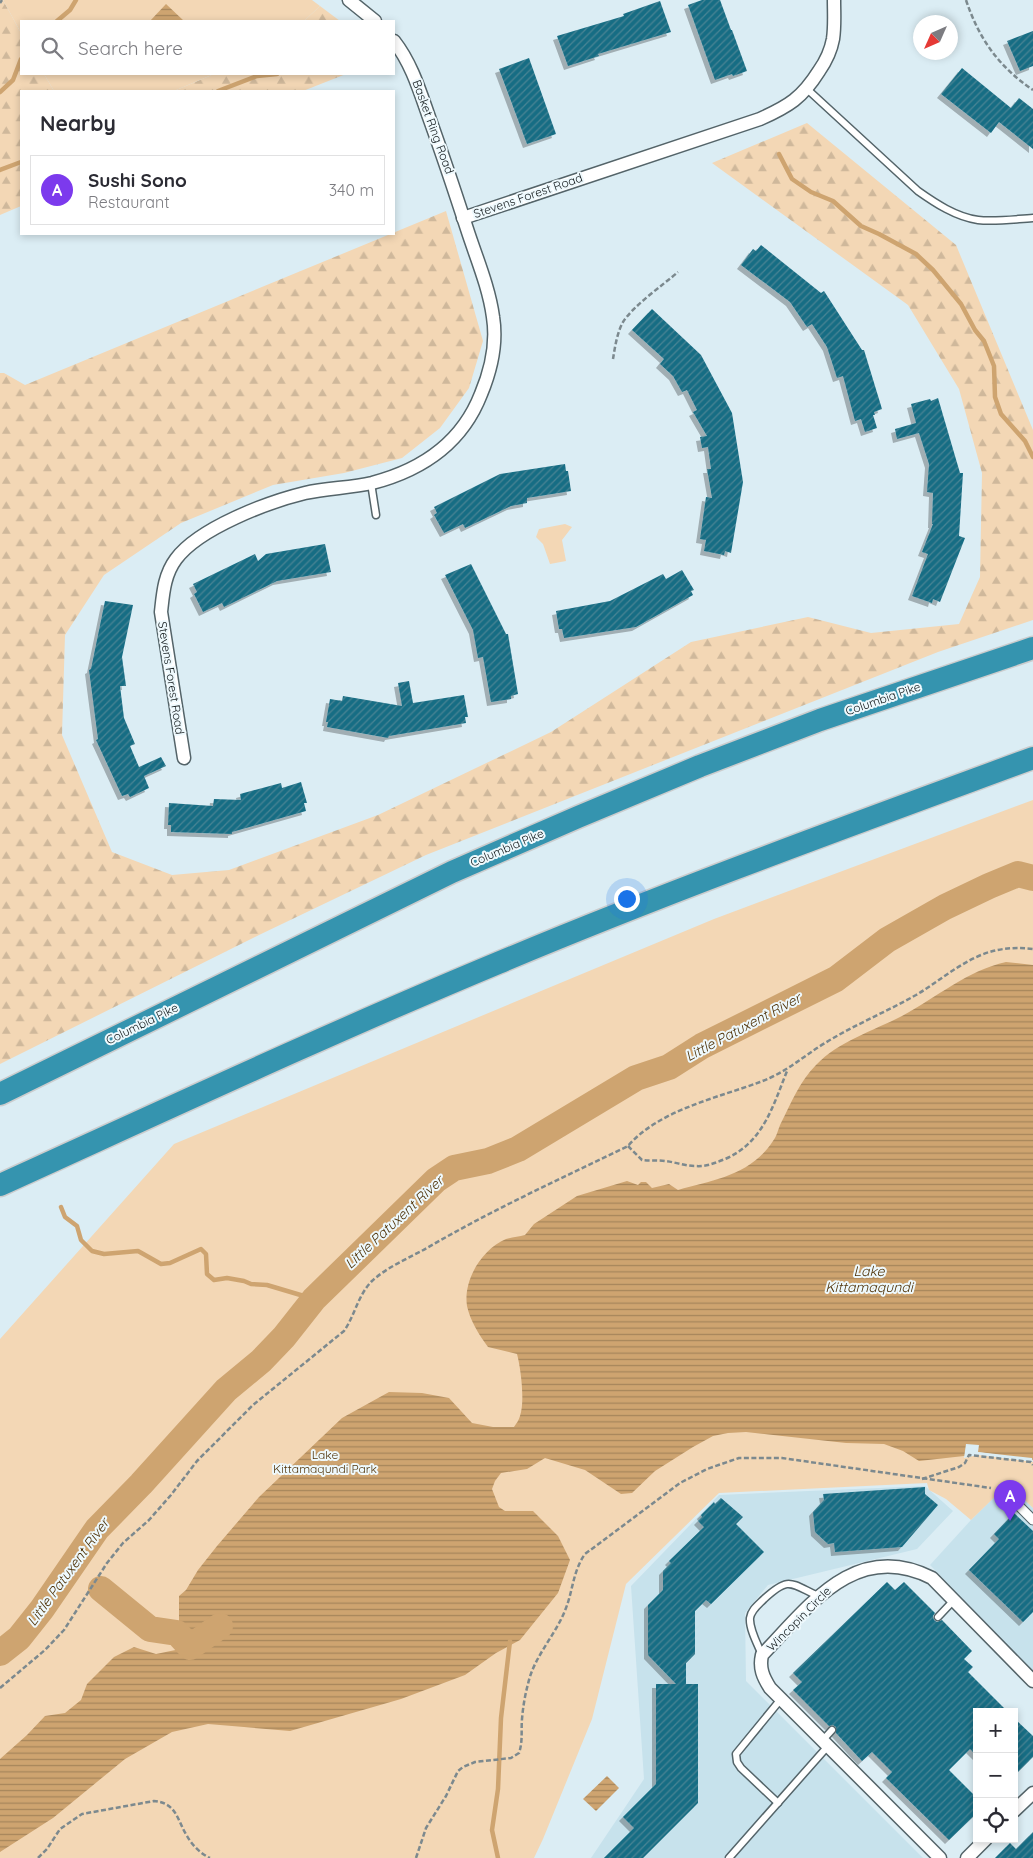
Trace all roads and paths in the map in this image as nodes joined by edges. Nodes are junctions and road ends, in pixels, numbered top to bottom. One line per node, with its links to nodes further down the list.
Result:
1 (349, 0): 4 (street)
2 (834, 0): 6 (street, Stevens Forest Road)
3 (966, 0): 7 (path)
4 (375, 20)
5 (395, 42): 8 (street, Basket Ring Road)
6 (807, 89): 8 (street, Stevens Forest Road); 9 (lane)
7 (1033, 90)
8 (463, 218): 12 (street, Stevens Forest Road)
9 (1033, 218)
10 (678, 272): 11 (path)
11 (613, 359)
12 (370, 483): 13 (lane); 15 (street, Stevens Forest Road)
13 (376, 515)
14 (1033, 648): 19 (highway, Columbia Pike)
15 (184, 758)
16 (1033, 758): 21 (highway)
17 (1033, 949): 18 (path)
18 (788, 1069): 20 (path); 20 (path)
19 (0, 1094)
20 (628, 1146): 31 (path)
21 (0, 1185)
22 (1033, 1465): 23 (path)
23 (920, 1479): 24 (path); 41 (path)
24 (1003, 1490): 25 (street)
25 (1033, 1520)
26 (818, 1596): 27 (street, Wincopin Circle); 29 (street, Wincopin Circle); 29 (lane)
27 (954, 1600): 28 (lane); 30 (street, Wincopin Circle)
28 (938, 1617)
29 (762, 1655): 32 (street, Wincopin Circle)
30 (1033, 1681)
31 (0, 1688)
32 (780, 1699): 34 (street, Wincopin Circle); 36 (lane)
33 (832, 1730): 34 (lane)
34 (825, 1743): 36 (lane); 43 (street, Wincopin Circle)
35 (1033, 1792): 37 (street)
36 (778, 1803): 42 (lane)
37 (1018, 1807)
38 (982, 1843): 44 (street)
39 (38, 1858): 40 (path)
40 (210, 1858)
41 (416, 1858)
42 (729, 1858)
43 (940, 1858)
44 (967, 1858)

